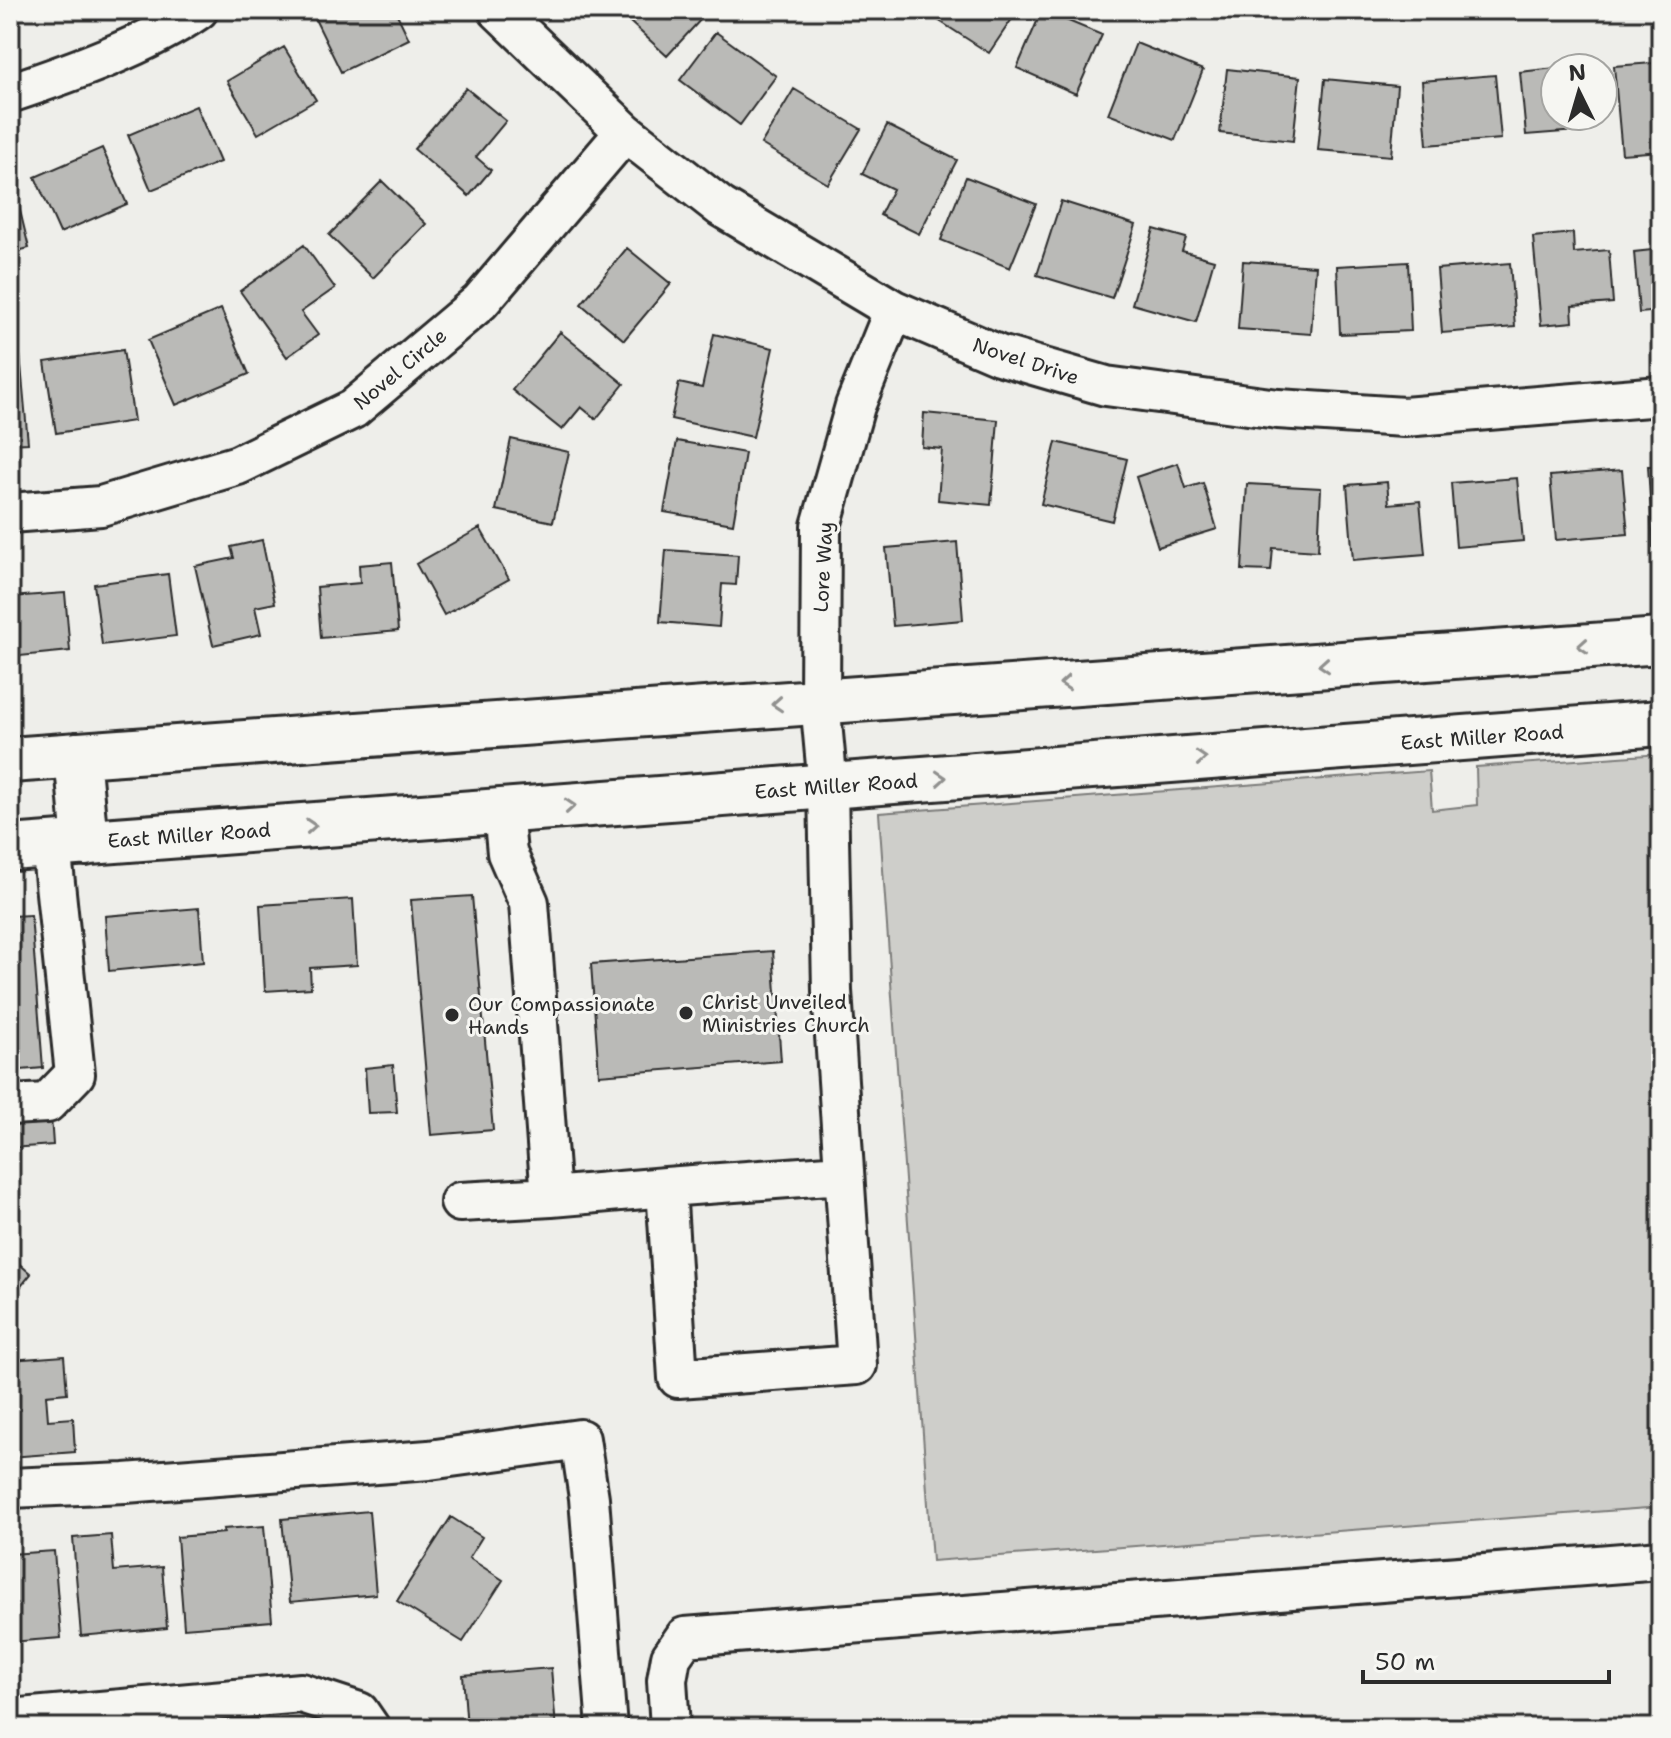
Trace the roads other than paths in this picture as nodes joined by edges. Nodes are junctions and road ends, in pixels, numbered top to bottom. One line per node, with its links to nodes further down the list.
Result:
1 (198, 10): 3 (street)
2 (498, 10): 4 (street, Novel Drive)
3 (10, 93)
4 (625, 132): 5 (street, Novel Drive); 7 (street, Novel Circle)
5 (894, 310): 6 (street, Novel Drive); 9 (street, Lore Way)
6 (1661, 396)
7 (10, 513)
8 (1661, 641): 9 (main road, one-way to 9)
9 (820, 701): 11 (main road, one-way to 11); 13 (street, Lore Way)
10 (1661, 723): 13 (main road, East Miller Road, one-way to 10)
11 (77, 755): 12 (main road); 15 (main road)
12 (10, 760)
13 (828, 787): 14 (main road, East Miller Road, one-way to 13); 17 (street, Lore Way)
14 (503, 811): 15 (main road, East Miller Road, one-way to 14); 19 (street)
15 (49, 846): 16 (street)
16 (10, 1105)
17 (842, 1174): 18 (street); 18 (street, Lore Way)
18 (666, 1187): 19 (street)
19 (551, 1197): 20 (street)
20 (460, 1202)
21 (10, 1488): 26 (street)
22 (1661, 1560): 27 (street)
23 (148, 1717): 24 (street); 25 (street)
24 (10, 1719)
25 (370, 1728)
26 (607, 1728)
27 (670, 1728)

